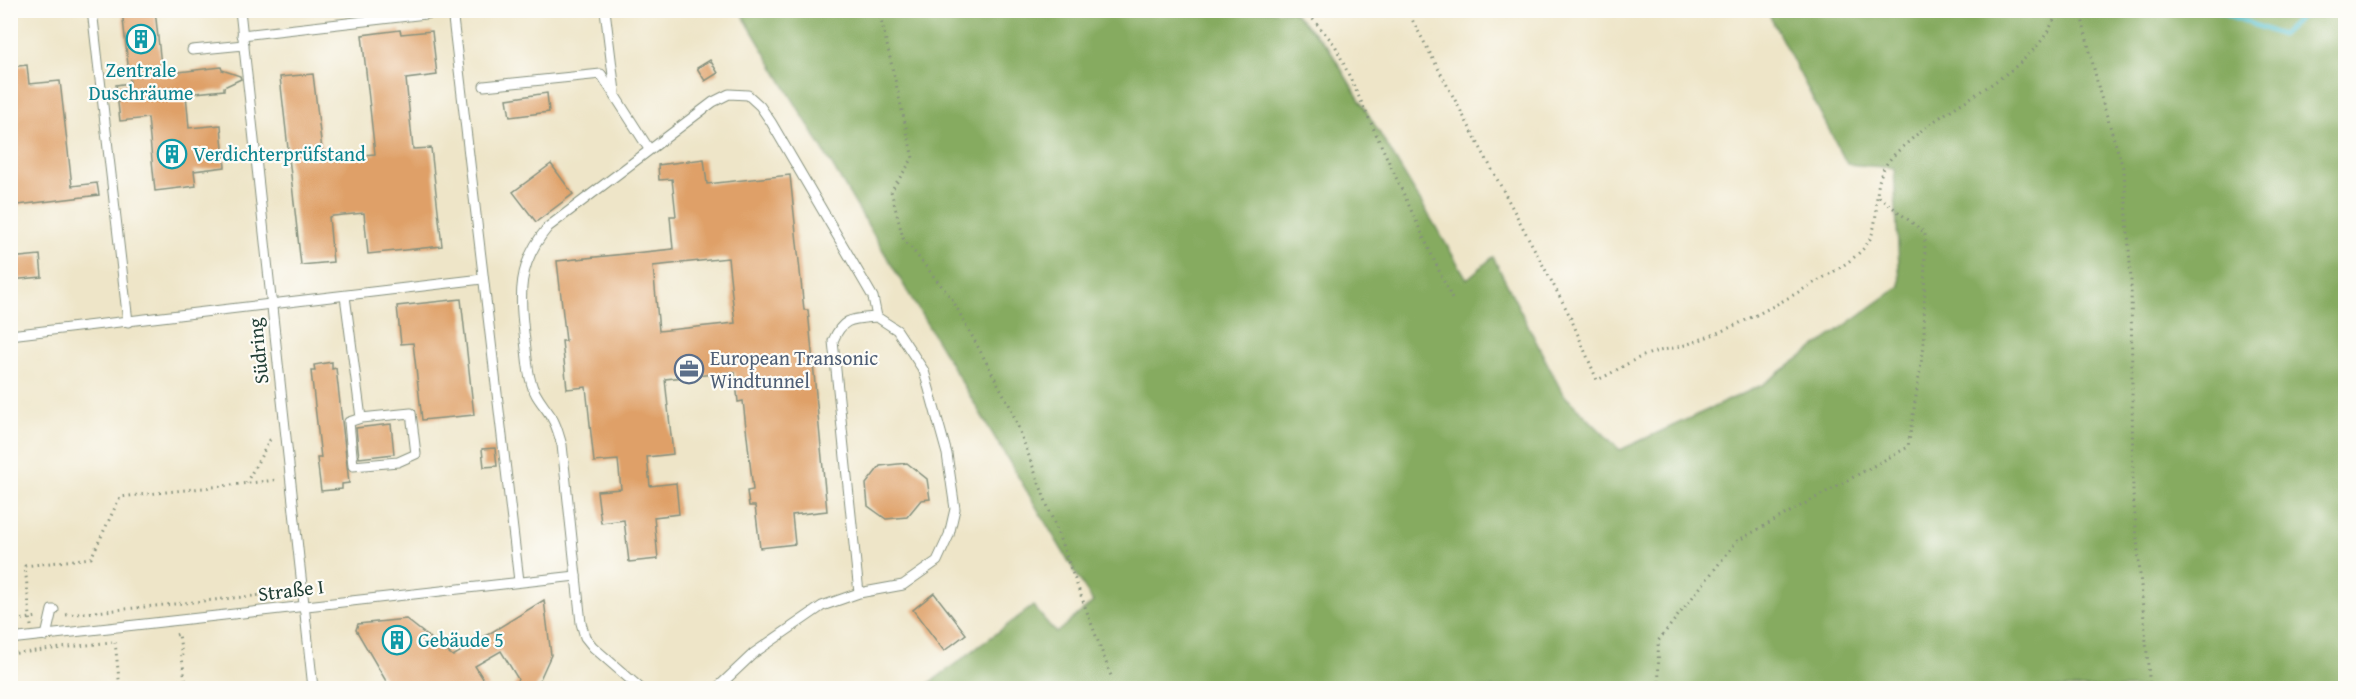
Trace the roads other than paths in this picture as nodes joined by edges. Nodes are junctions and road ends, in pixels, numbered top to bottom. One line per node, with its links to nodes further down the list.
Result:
1 (92, 10): 14 (lane)
2 (240, 10): 4 (lane, Südring)
3 (605, 10): 8 (lane)
4 (242, 35): 5 (lane, Südring); 10 (lane)
5 (244, 45): 6 (lane); 12 (lane, Südring)
6 (192, 50)
7 (484, 86): 8 (lane)
8 (615, 94): 9 (lane)
9 (649, 149): 13 (lane); 17 (lane)
10 (482, 279): 11 (lane); 18 (lane)
11 (345, 296): 12 (lane); 16 (lane)
12 (272, 306): 14 (lane); 20 (lane, Südring)
13 (877, 316): 19 (lane); 19 (lane)
14 (128, 322): 15 (lane)
15 (10, 335)
16 (361, 418): 16 (lane)
17 (576, 576): 18 (lane, Straße I); 25 (lane)
18 (519, 581): 20 (lane, Straße I)
19 (859, 593): 26 (lane)
20 (304, 607): 22 (lane, Straße I); 24 (lane, Südring)
21 (52, 613): 22 (lane)
22 (46, 636): 23 (lane, Straße I)
23 (10, 639)
24 (313, 688)
25 (640, 688)
26 (717, 688)

